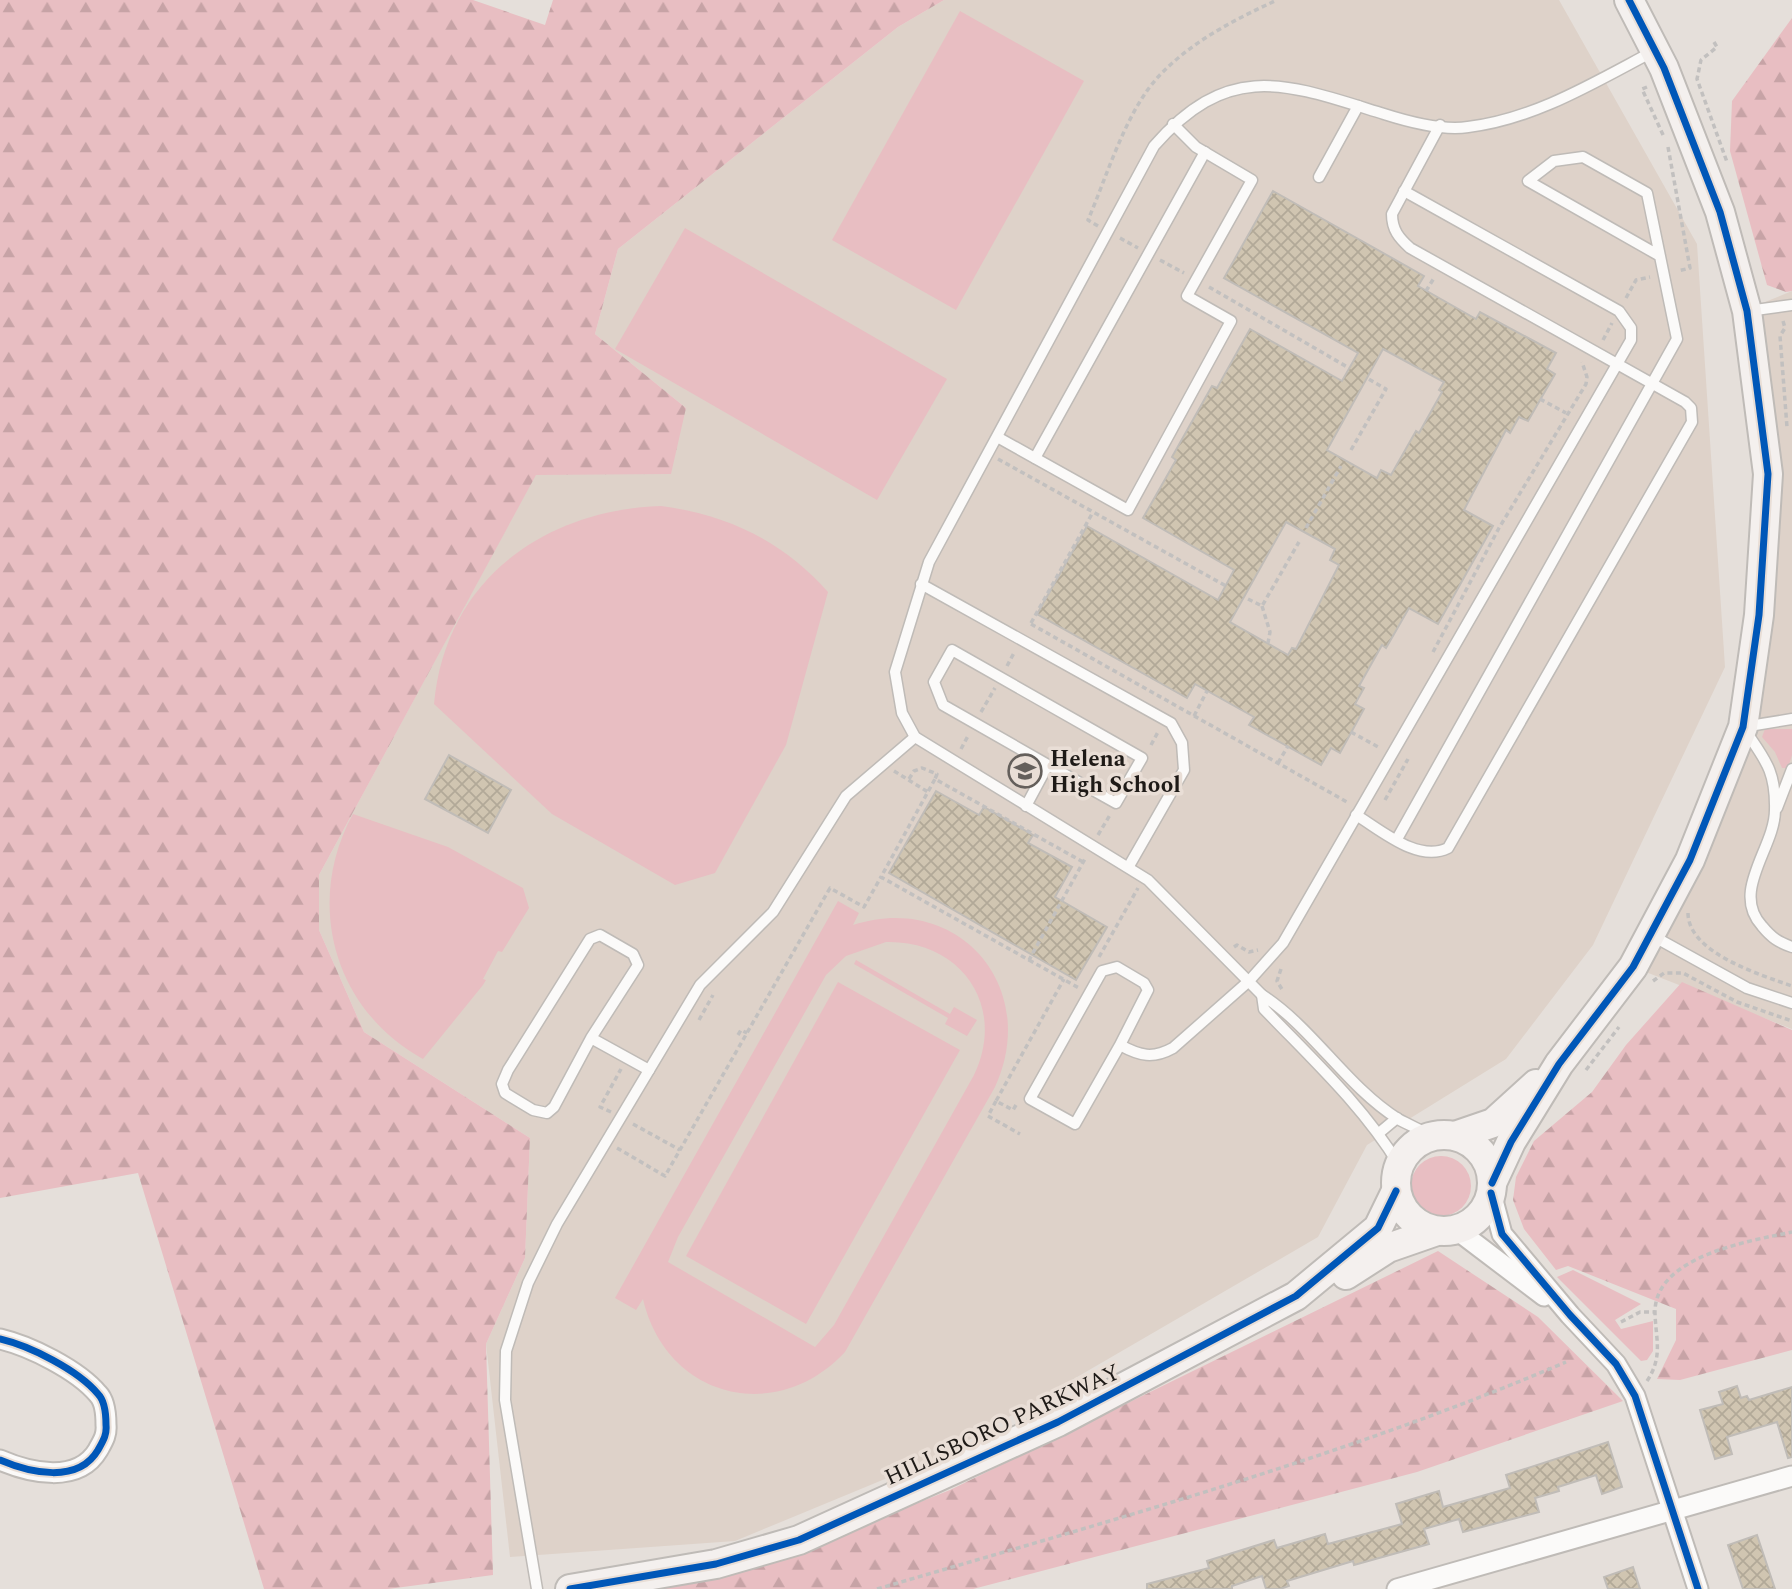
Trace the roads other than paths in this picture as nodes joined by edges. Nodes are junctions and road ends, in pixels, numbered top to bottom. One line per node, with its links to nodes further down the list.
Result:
1 (1629, 0): 2 (street)
2 (1655, 50): 5 (lane); 11 (street)
3 (1358, 106): 4 (lane); 5 (lane); 7 (lane)
4 (1173, 124): 6 (lane); 14 (lane)
5 (1440, 125): 8 (lane)
6 (1205, 152): 15 (lane); 15 (lane)
7 (1320, 177)
8 (1404, 191): 12 (lane); 12 (lane)
9 (1660, 256): 9 (lane); 13 (lane)
10 (1792, 305): 11 (lane)
11 (1747, 311): 18 (street)
12 (1617, 364): 13 (lane); 24 (lane)
13 (1652, 384): 25 (lane); 25 (lane)
14 (999, 438): 15 (lane); 16 (lane)
15 (1035, 458)
16 (921, 584): 19 (lane); 26 (lane)
17 (1792, 719): 18 (lane)
18 (1743, 727): 23 (lane); 27 (street)
19 (915, 737): 22 (lane); 35 (lane)
20 (1048, 765): 20 (lane); 22 (lane)
21 (1792, 769): 23 (lane)
22 (1026, 806): 26 (lane)
23 (1776, 813): 28 (lane)
24 (1356, 815): 25 (lane); 29 (lane)
25 (1397, 839)
26 (1129, 866): 29 (lane)
27 (1650, 935): 31 (lane); 34 (street)
28 (1791, 944)
29 (1249, 981): 30 (lane); 33 (lane)
30 (1262, 995): 36 (lane); 37 (lane)
31 (1792, 1003)
32 (591, 1038): 32 (lane); 35 (lane)
33 (1121, 1045): 33 (lane)
34 (1559, 1064): 38 (street); 40 (street)
35 (649, 1070): 48 (lane)
36 (1397, 1118): 37 (lane); 38 (lane)
37 (1379, 1133): 39 (lane)
38 (1444, 1136): 39 (street); 40 (street)
39 (1397, 1178): 41 (street); 42 (street, HILLSBORO PARKWAY)
40 (1492, 1188): 41 (street); 43 (street)
41 (1447, 1230): 42 (street, HILLSBORO PARKWAY); 43 (street)
42 (1296, 1296): 49 (street, HILLSBORO PARKWAY)
43 (1570, 1315): 47 (street)
44 (0, 1339): 45 (street)
45 (0, 1460)
46 (1792, 1476): 47 (street)
47 (1671, 1513): 50 (street); 51 (street)
48 (537, 1589)
49 (570, 1589)
50 (1397, 1589)
51 (1698, 1589)

